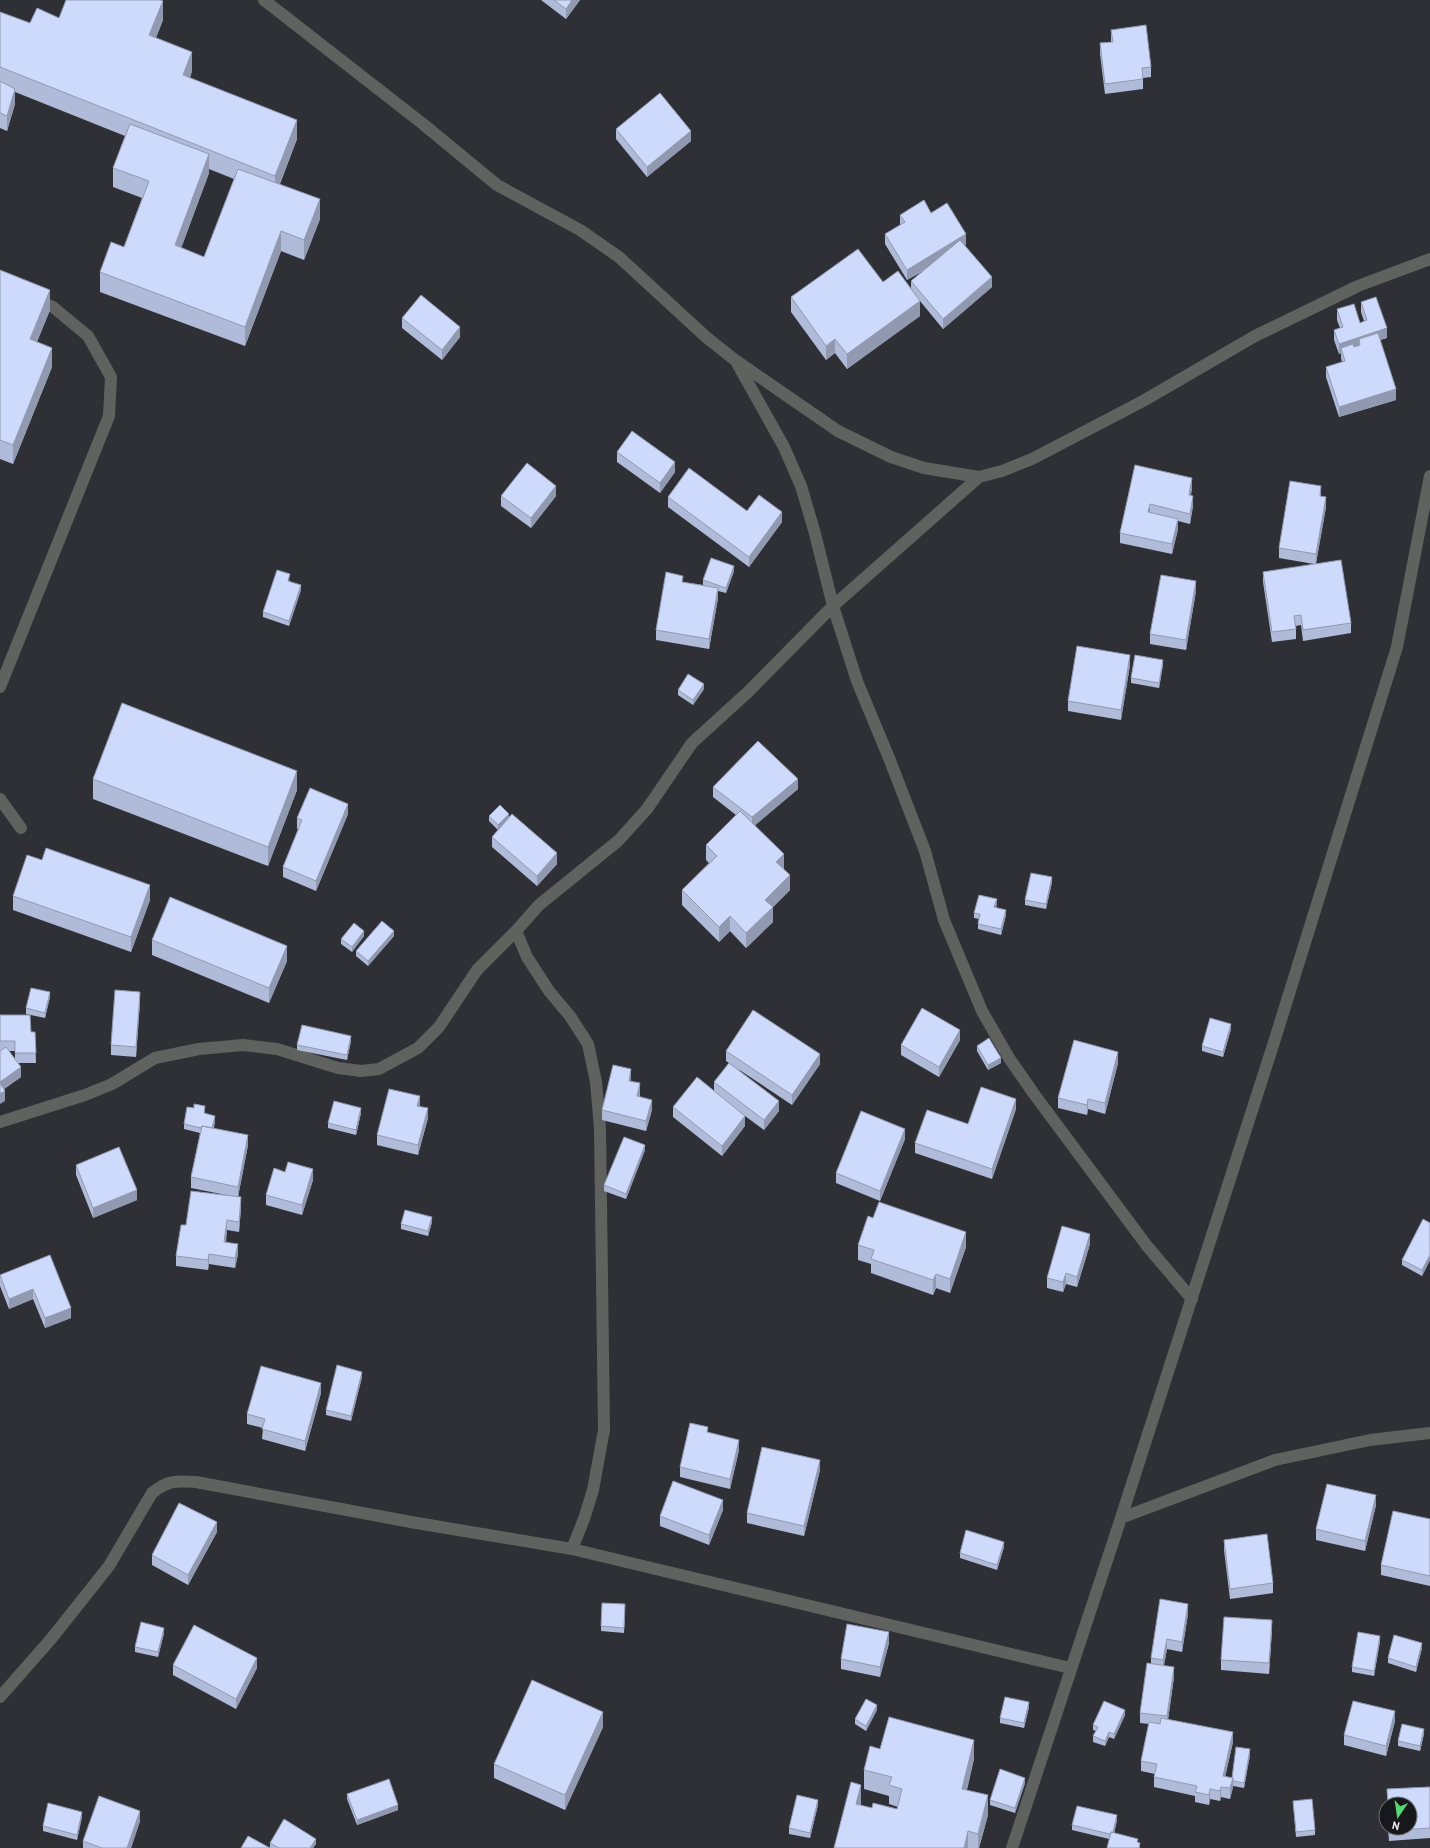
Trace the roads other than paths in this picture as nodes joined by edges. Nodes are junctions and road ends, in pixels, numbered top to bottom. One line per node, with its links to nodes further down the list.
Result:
1 (266, 1): 4 (street)
2 (1430, 259): 6 (street)
3 (26, 295): 8 (street)
4 (735, 360): 6 (street); 7 (street)
5 (1430, 476): 13 (street)
6 (979, 477): 7 (street)
7 (833, 606): 11 (street); 13 (street)
8 (0, 687)
9 (0, 799): 10 (street)
10 (21, 828)
11 (516, 931): 12 (street); 16 (street)
12 (0, 1122)
13 (1192, 1298): 15 (street)
14 (1430, 1433): 15 (street)
15 (1121, 1518): 17 (street)
16 (572, 1549): 17 (street); 18 (street)
17 (1070, 1668): 19 (street)
18 (0, 1697)
19 (1012, 1848)

